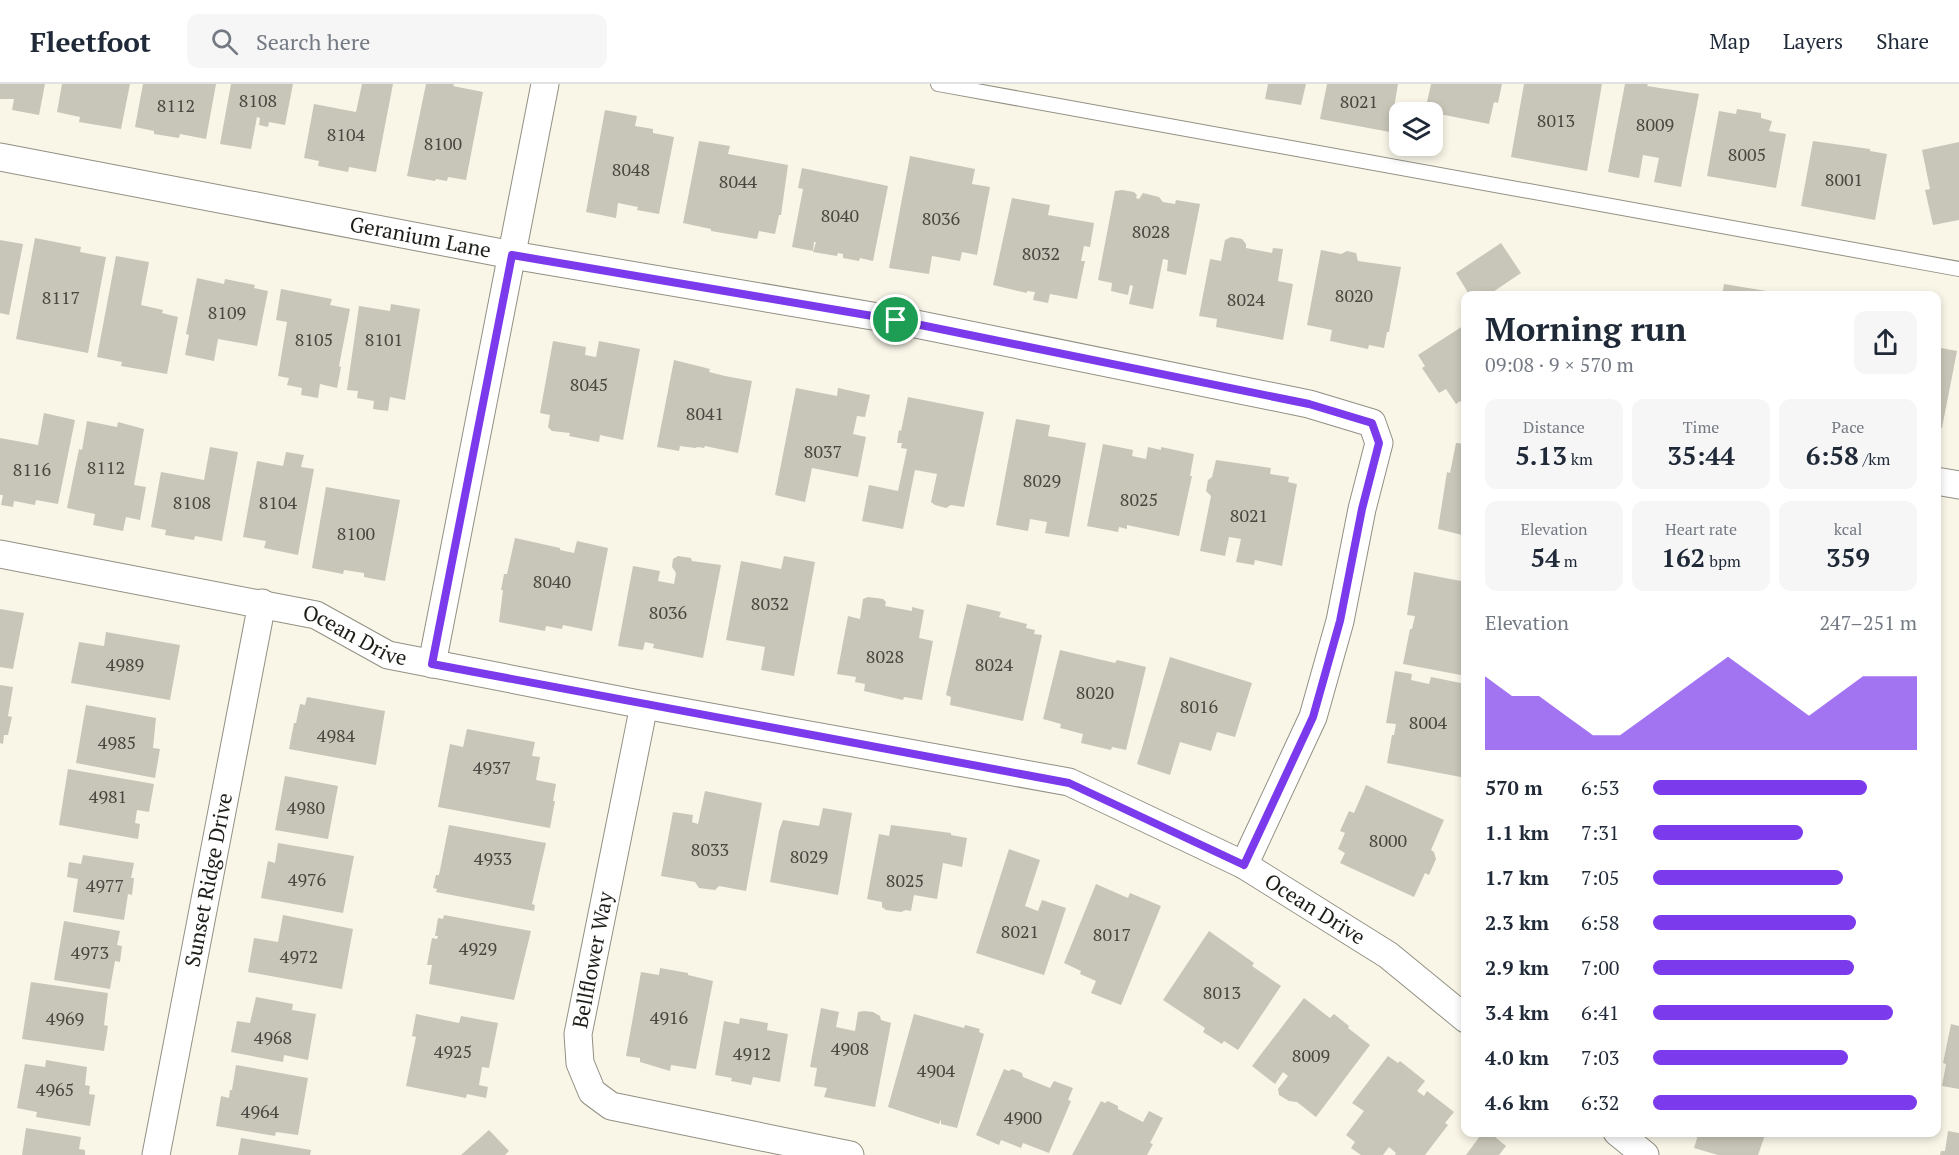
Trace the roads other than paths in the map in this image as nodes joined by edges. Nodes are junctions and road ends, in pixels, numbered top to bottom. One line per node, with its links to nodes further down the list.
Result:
1 (545, 84): 4 (street)
2 (938, 84): 5 (lane)
3 (0, 157): 4 (street, Geranium Lane)
4 (512, 255): 10 (street); 12 (street, Geranium Lane)
5 (1959, 269)
6 (1941, 482): 7 (street)
7 (1959, 485)
8 (0, 554): 9 (street, Ocean Drive)
9 (262, 603): 10 (street, Ocean Drive); 15 (street, Sunset Ridge Drive)
10 (432, 664): 11 (street, Ocean Drive)
11 (644, 705): 12 (street, Ocean Drive); 16 (street, Bellflower Way)
12 (1244, 865): 13 (street, Ocean Drive)
13 (1461, 1015)
14 (1623, 1137): 17 (street)
15 (156, 1155)
16 (850, 1155)
17 (1645, 1155)

